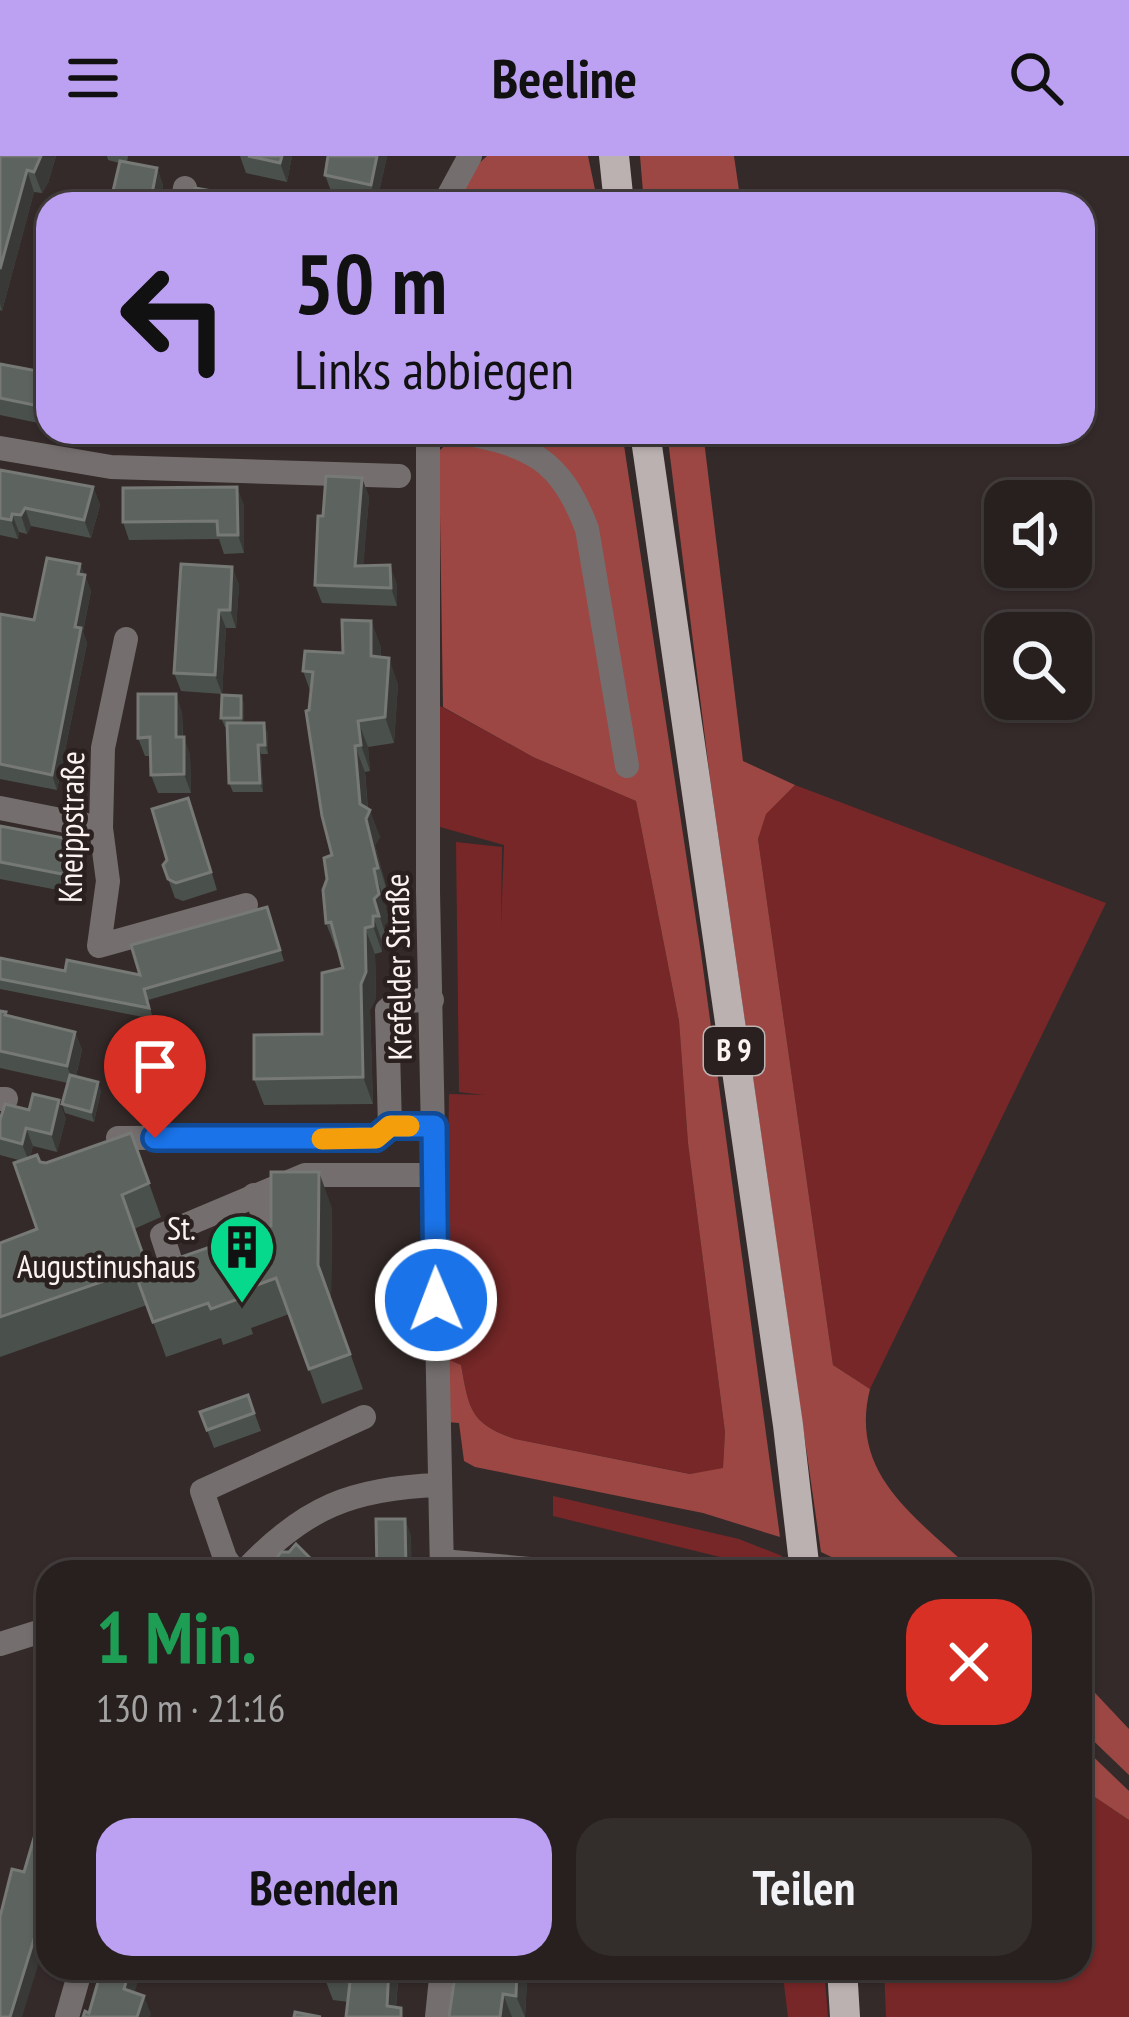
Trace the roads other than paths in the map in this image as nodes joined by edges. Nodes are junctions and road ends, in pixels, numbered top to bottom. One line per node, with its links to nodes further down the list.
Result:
1 (470, 156): 3 (street)
2 (614, 156): 4 (main road)
3 (450, 192)
4 (618, 192)
5 (428, 444): 15 (street, Krefelder Straße)
6 (507, 444): 11 (street)
7 (647, 444): 26 (main road, B 9)
8 (0, 448): 9 (street)
9 (399, 476)
10 (126, 638): 13 (street, Kneippstraße)
11 (627, 766)
12 (0, 808): 13 (street)
13 (101, 828): 14 (street, Kneippstraße)
14 (246, 905)
15 (432, 1000): 16 (street); 17 (street, Krefelder Straße)
16 (390, 1126): 17 (street); 18 (street)
17 (434, 1126): 19 (street, Krefelder Straße)
18 (118, 1138)
19 (434, 1175): 20 (street); 22 (street, Krefelder Straße)
20 (254, 1196): 20 (street)
21 (364, 1417): 23 (street)
22 (440, 1485): 24 (street); 25 (street, Krefelder Straße)
23 (227, 1560)
24 (253, 1560)
25 (442, 1560)
26 (804, 1560)
27 (36, 1633): 28 (street)
28 (0, 1644)
29 (78, 1980): 32 (street)
30 (441, 1980): 33 (street)
31 (843, 1980): 34 (main road)
32 (67, 2017)
33 (437, 2017)
34 (845, 2017)

